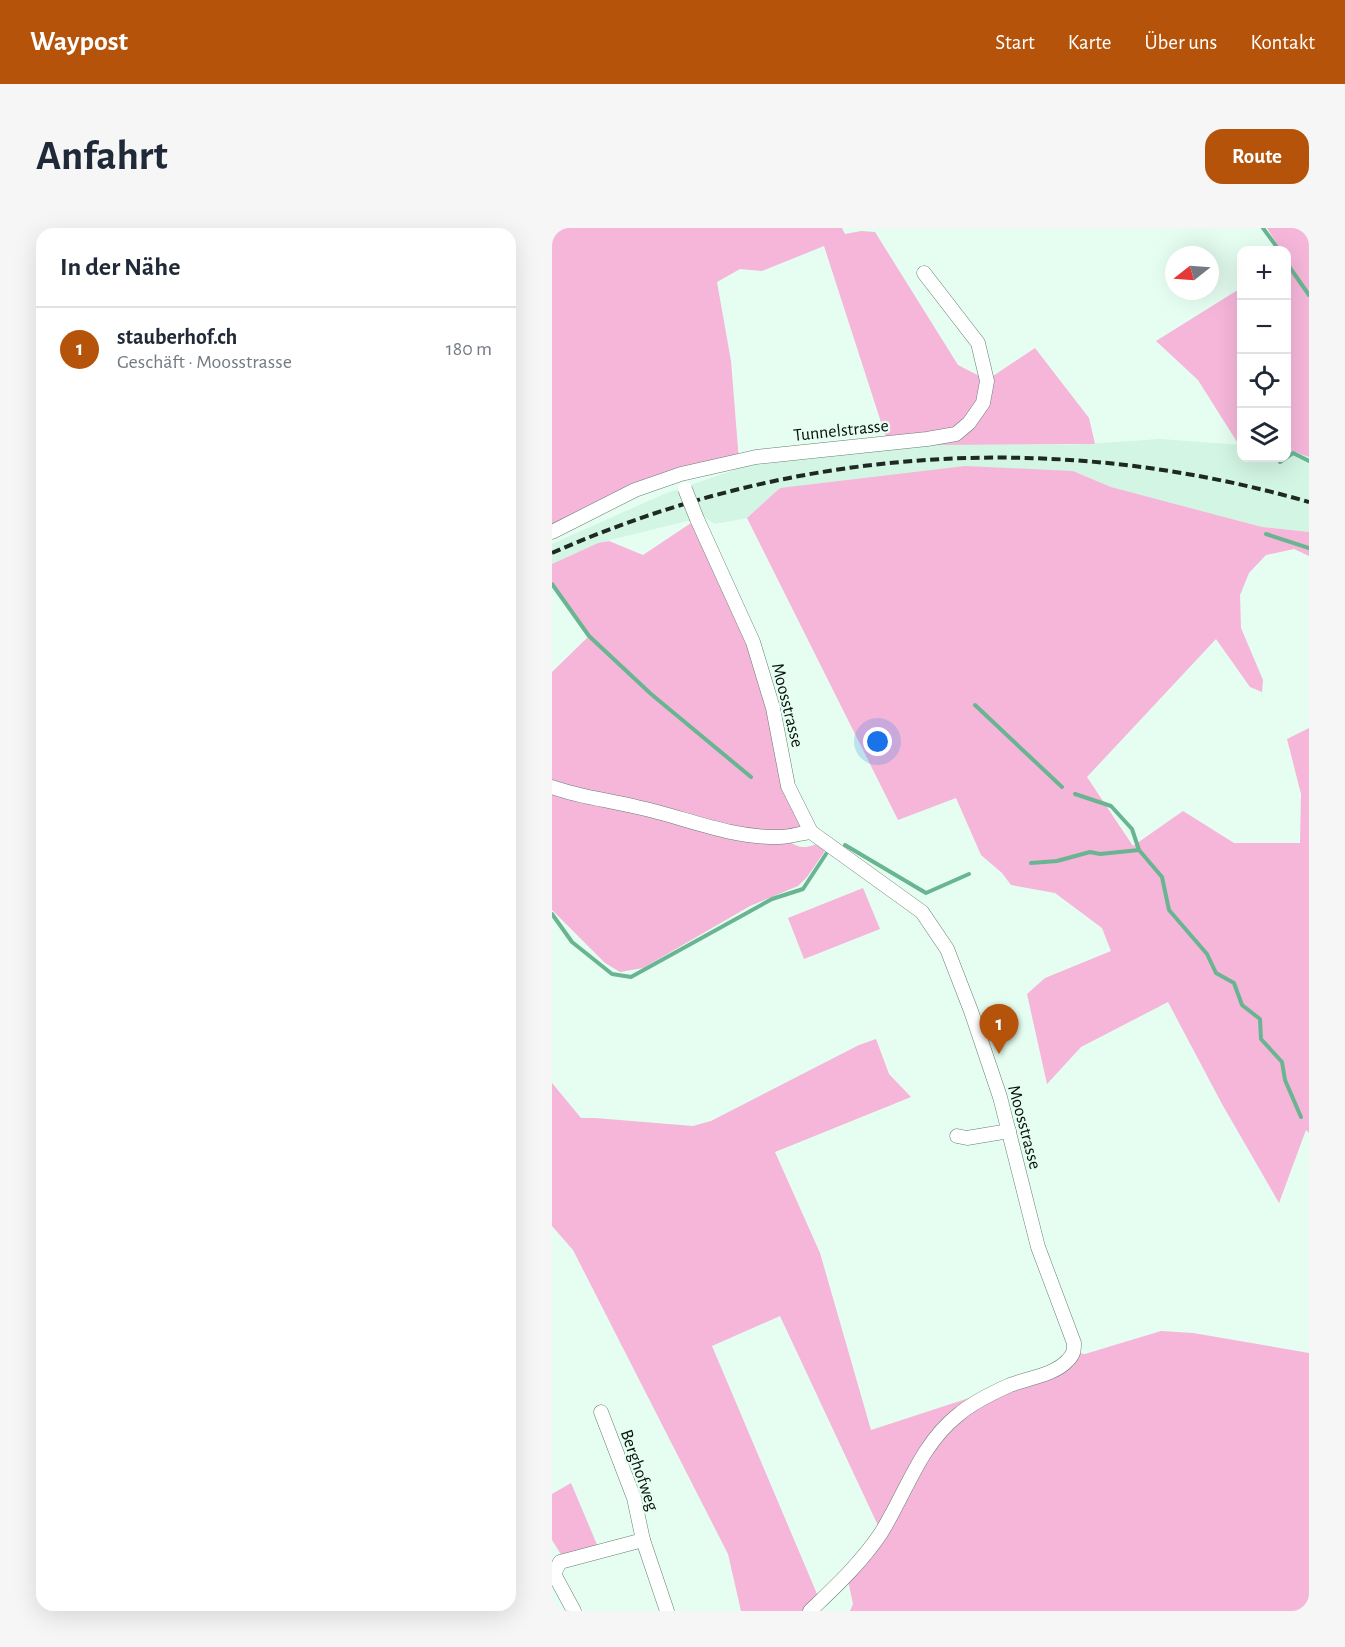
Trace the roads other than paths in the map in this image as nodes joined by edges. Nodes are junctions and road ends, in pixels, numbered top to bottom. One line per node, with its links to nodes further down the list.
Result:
1 (924, 273): 2 (street, Tunnelstrasse)
2 (681, 474): 3 (street, Tunnelstrasse); 5 (street, Moosstrasse, bridge)
3 (552, 532)
4 (552, 786): 5 (street)
5 (811, 832): 6 (street, Moosstrasse)
6 (1009, 1131): 7 (street); 12 (street, Moosstrasse)
7 (957, 1136)
8 (601, 1412): 9 (street, Berghofweg)
9 (643, 1540): 10 (street, Berghofweg); 11 (street, Berghofweg)
10 (574, 1611)
11 (667, 1611)
12 (810, 1611)

